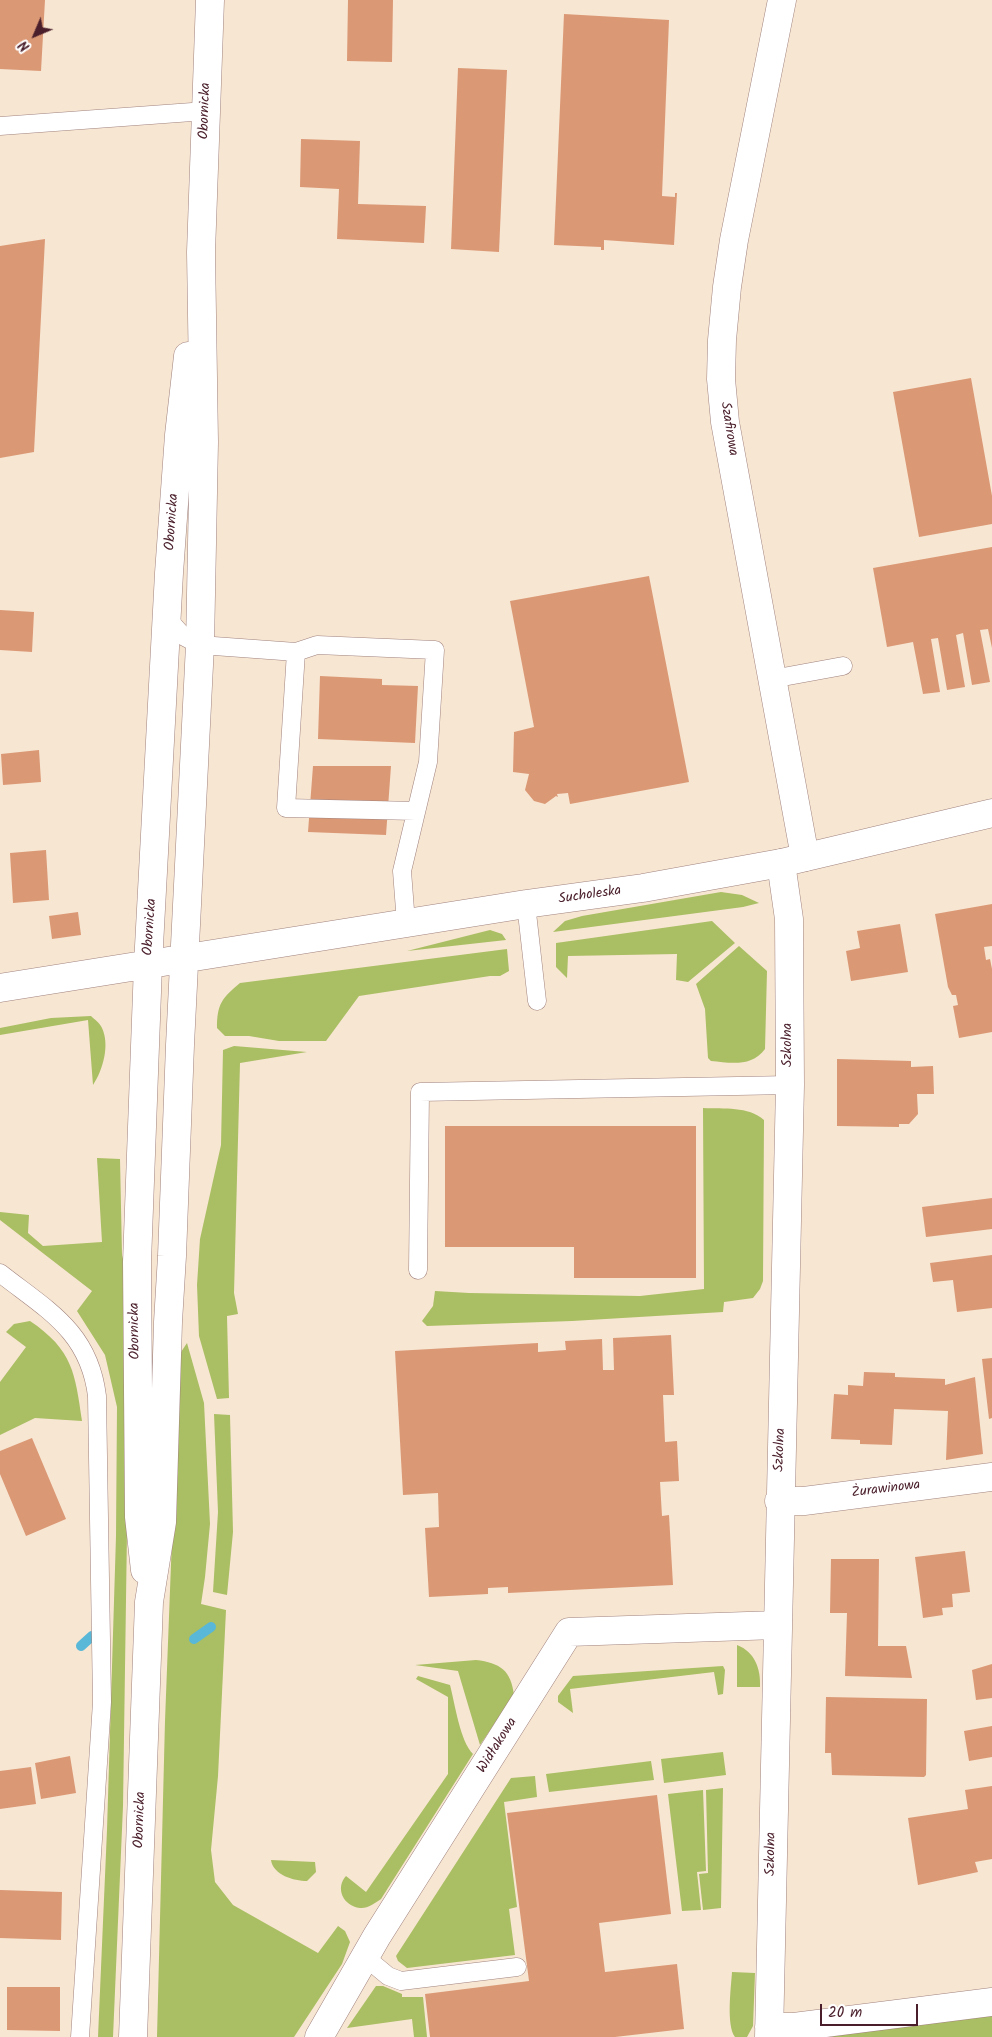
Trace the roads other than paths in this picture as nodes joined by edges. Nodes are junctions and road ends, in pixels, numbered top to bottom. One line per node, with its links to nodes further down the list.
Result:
1 (210, 0): 3 (street, Obornicka)
2 (782, 0): 10 (street, Szafirowa)
3 (206, 111): 4 (lane); 5 (street, Obornicka)
4 (0, 126)
5 (201, 252): 6 (street, Obornicka); 7 (street, Obornicka)
6 (167, 618): 7 (lane); 17 (street, Obornicka)
7 (200, 645): 8 (lane); 16 (street, Obornicka)
8 (296, 652): 11 (lane); 11 (lane)
9 (843, 666): 10 (lane)
10 (772, 679): 13 (street, Szafirowa)
11 (416, 811): 15 (lane)
12 (992, 814): 13 (street, Sucholeska)
13 (793, 860): 14 (street, Sucholeska); 20 (street, Szkolna)
14 (526, 904): 15 (street, Sucholeska); 19 (lane)
15 (406, 923): 16 (street, Sucholeska)
16 (184, 959): 17 (street, Sucholeska); 25 (street, Obornicka)
17 (148, 964): 18 (street, Sucholeska); 25 (street, Obornicka)
18 (0, 988)
19 (537, 1000)
20 (790, 1085): 21 (lane); 24 (street, Szkolna)
21 (418, 1270)
22 (0, 1272): 31 (lane)
23 (992, 1477): 24 (street, Żurawinowa)
24 (780, 1501): 26 (street, Szkolna)
25 (149, 1602): 32 (street, Obornicka)
26 (777, 1625): 27 (street, Widłakowa); 30 (street, Szkolna)
27 (365, 1957): 28 (lane); 33 (street, Widłakowa)
28 (517, 1967)
29 (992, 2002): 30 (street)
30 (769, 2032)
31 (80, 2037)
32 (132, 2037)
33 (318, 2037)

